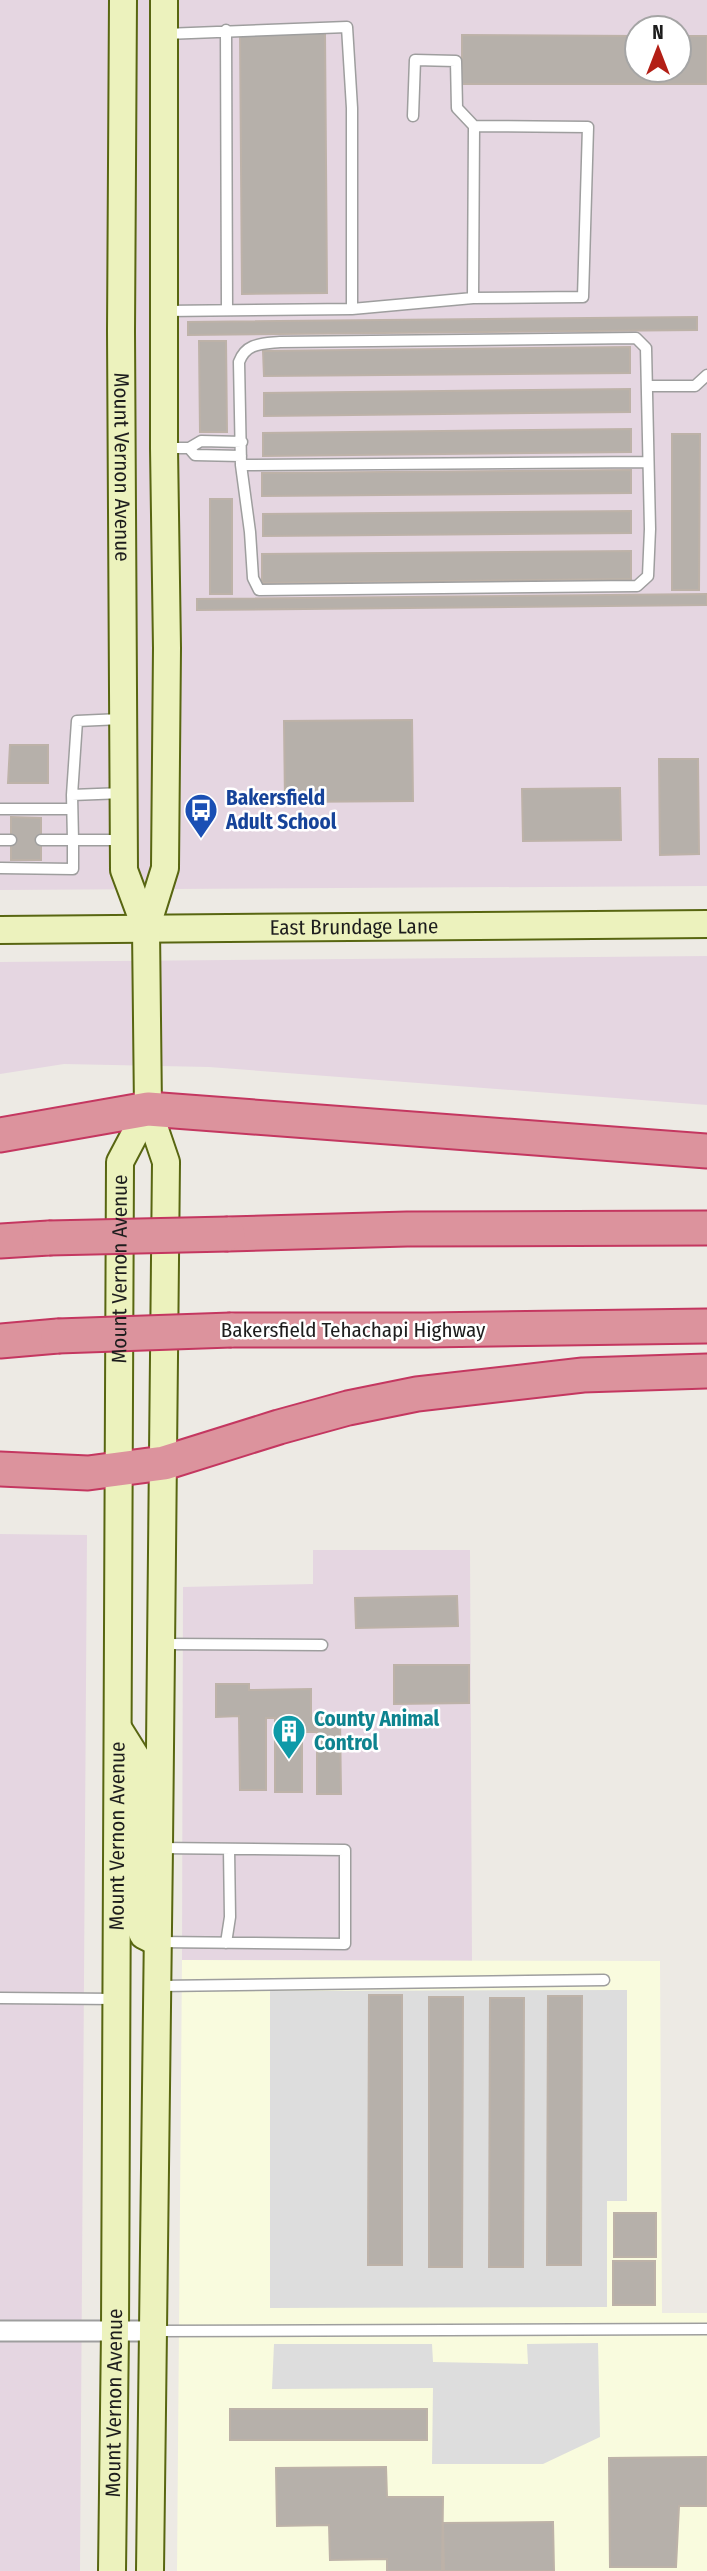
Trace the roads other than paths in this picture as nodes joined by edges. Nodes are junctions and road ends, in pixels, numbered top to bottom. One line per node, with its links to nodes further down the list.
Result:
1 (123, 0): 7 (main road, Mount Vernon Avenue)
2 (164, 0): 4 (main road, Mount Vernon Avenue)
3 (226, 30): 4 (lane); 10 (lane); 11 (lane)
4 (164, 34): 8 (main road, Mount Vernon Avenue)
5 (413, 117): 6 (lane)
6 (474, 126): 9 (lane); 9 (lane)
7 (122, 205): 8 (main road); 19 (main road, Mount Vernon Avenue)
8 (164, 205): 12 (main road, Mount Vernon Avenue)
9 (472, 298): 10 (lane)
10 (352, 309): 11 (lane)
11 (228, 310): 12 (lane)
12 (165, 311): 16 (main road, Mount Vernon Avenue)
13 (707, 375): 14 (lane)
14 (647, 386): 15 (lane); 18 (lane)
15 (242, 442): 16 (lane); 17 (lane)
16 (176, 448): 17 (lane); 29 (main road, Mount Vernon Avenue)
17 (241, 460): 18 (lane); 18 (lane)
18 (648, 462)
19 (124, 719): 20 (main road, Mount Vernon Avenue); 21 (lane)
20 (124, 793): 21 (lane); 24 (main road, Mount Vernon Avenue)
21 (72, 794): 23 (lane)
22 (0, 809): 23 (lane)
23 (72, 809): 26 (lane)
24 (124, 839): 26 (lane); 29 (main road, Mount Vernon Avenue)
25 (41, 840): 26 (lane)
26 (73, 840): 27 (lane)
27 (0, 868)
28 (707, 924): 29 (main road, East Brundage Lane)
29 (146, 929): 30 (main road, East Brundage Lane); 31 (main road, Mount Vernon Avenue)
30 (0, 930)
31 (148, 1109): 32 (highway); 33 (highway); 39 (main road, Mount Vernon Avenue); 41 (main road, Mount Vernon Avenue)
32 (0, 1135)
33 (707, 1151)
34 (707, 1228): 35 (highway, bridge)
35 (0, 1241)
36 (707, 1326): 37 (highway, Bakersfield Tehachapi Highway, bridge)
37 (0, 1341)
38 (707, 1371): 39 (highway)
39 (164, 1463): 41 (highway); 42 (main road, Mount Vernon Avenue)
40 (0, 1469): 41 (highway)
41 (119, 1469): 44 (main road, Mount Vernon Avenue)
42 (163, 1644): 43 (lane); 45 (main road, Mount Vernon Avenue)
43 (322, 1645)
44 (118, 1728): 47 (main road); 52 (main road, Mount Vernon Avenue)
45 (159, 1849): 46 (lane); 47 (main road, Mount Vernon Avenue)
46 (229, 1849): 48 (lane); 48 (lane)
47 (157, 1942): 48 (lane); 50 (main road, Mount Vernon Avenue)
48 (226, 1943)
49 (604, 1980): 50 (lane)
50 (156, 1986): 56 (main road, Mount Vernon Avenue)
51 (0, 1998): 52 (lane)
52 (117, 1999): 55 (main road, Mount Vernon Avenue)
53 (707, 2329): 56 (lane)
54 (0, 2331): 55 (street)
55 (116, 2331): 56 (street); 57 (main road, Mount Vernon Avenue)
56 (153, 2331): 58 (main road, Mount Vernon Avenue)
57 (112, 2571)
58 (150, 2571)

